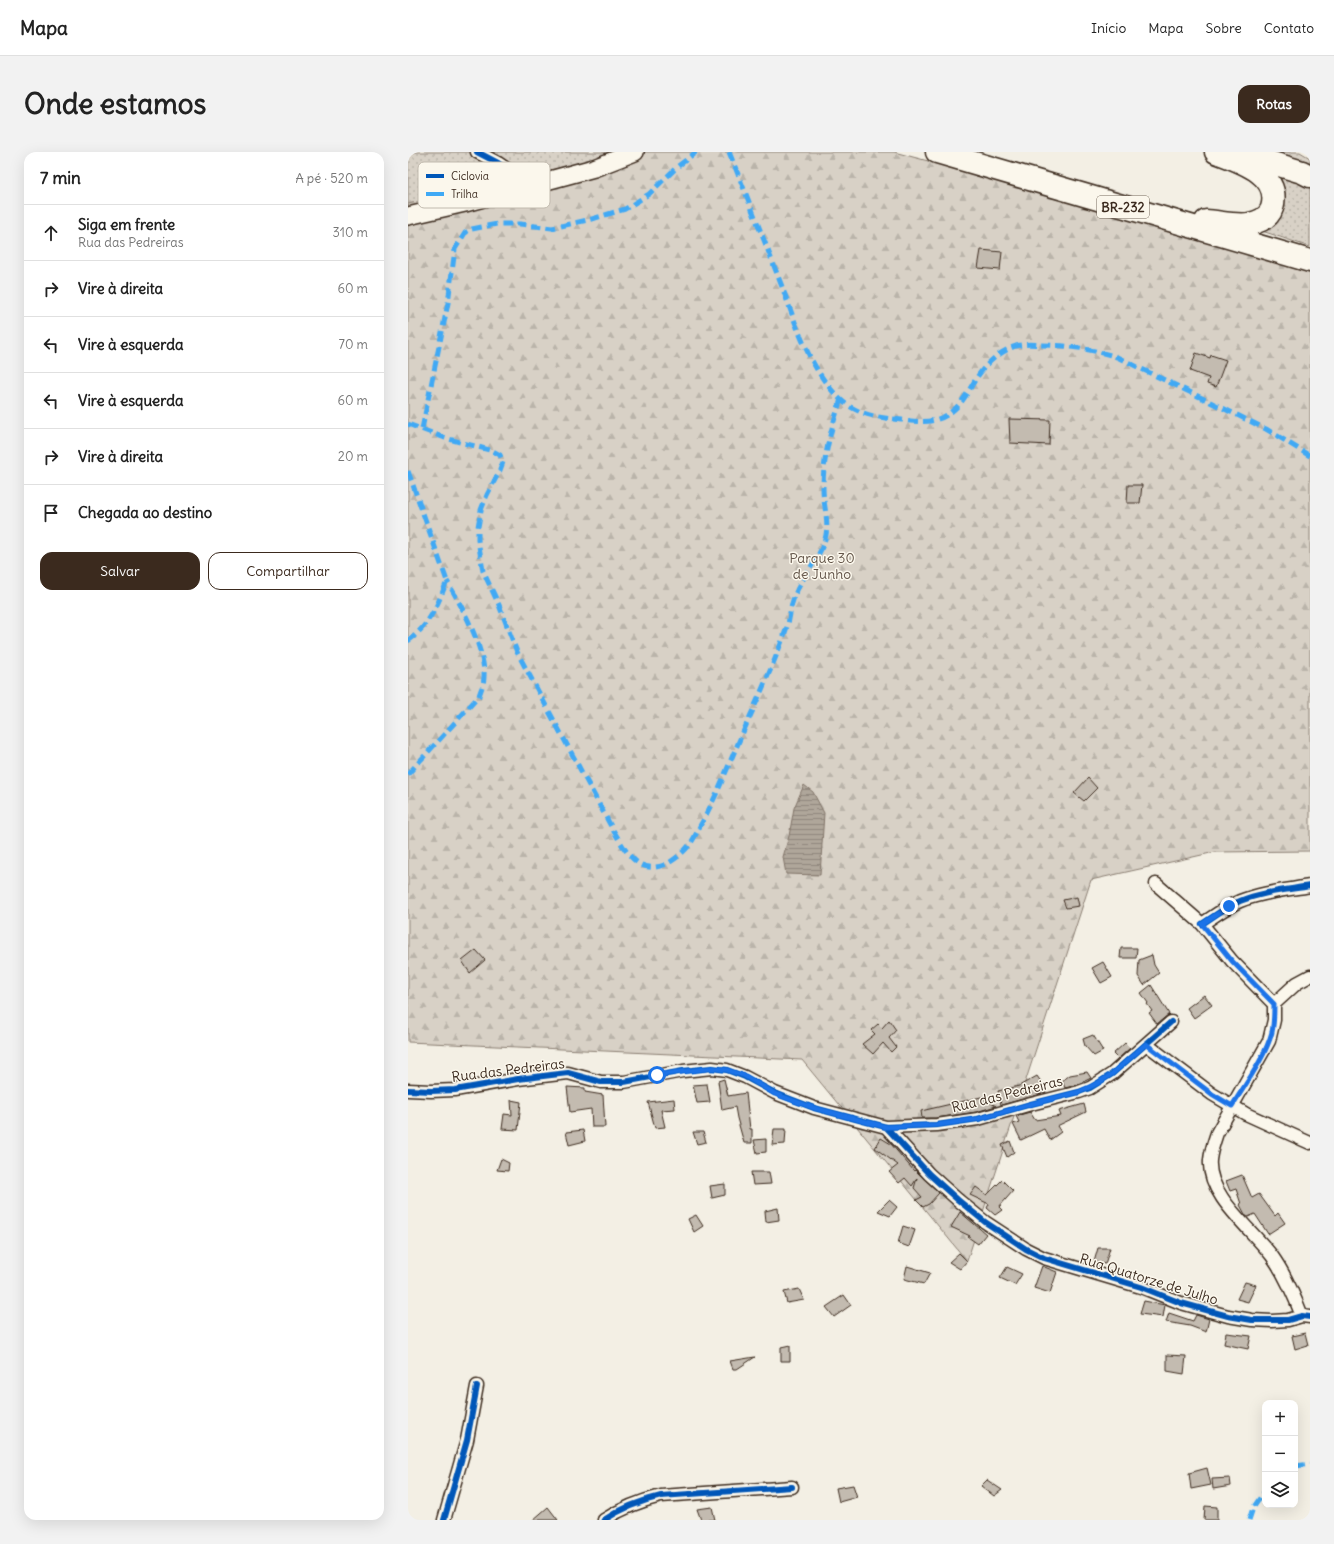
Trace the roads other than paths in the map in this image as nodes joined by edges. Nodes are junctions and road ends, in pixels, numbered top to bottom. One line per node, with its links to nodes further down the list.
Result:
1 (477, 152): 6 (street)
2 (635, 152): 8 (main road)
3 (937, 152): 11 (highway, BR-232)
4 (1216, 152): 11 (highway)
5 (1235, 152): 7 (highway)
6 (496, 162)
7 (1310, 176)
8 (550, 180)
9 (439, 208): 10 (main road)
10 (408, 216)
11 (1157, 218): 12 (highway, BR-232)
12 (1310, 261)
13 (1156, 884): 15 (street)
14 (1310, 886): 15 (street)
15 (1202, 924): 17 (street)
16 (1310, 976): 17 (street)
17 (1274, 1004): 21 (street)
18 (1170, 1022): 19 (street, Rua das Pedreiras)
19 (1146, 1044): 21 (street); 22 (street, Rua das Pedreiras)
20 (408, 1090): 22 (street, Rua das Pedreiras)
21 (1232, 1106): 23 (street); 24 (street)
22 (886, 1127): 24 (street, Rua Quatorze de Julho)
23 (1310, 1143)
24 (1306, 1317)
25 (477, 1386): 27 (street)
26 (792, 1487): 28 (street)
27 (444, 1520)
28 (604, 1520)

